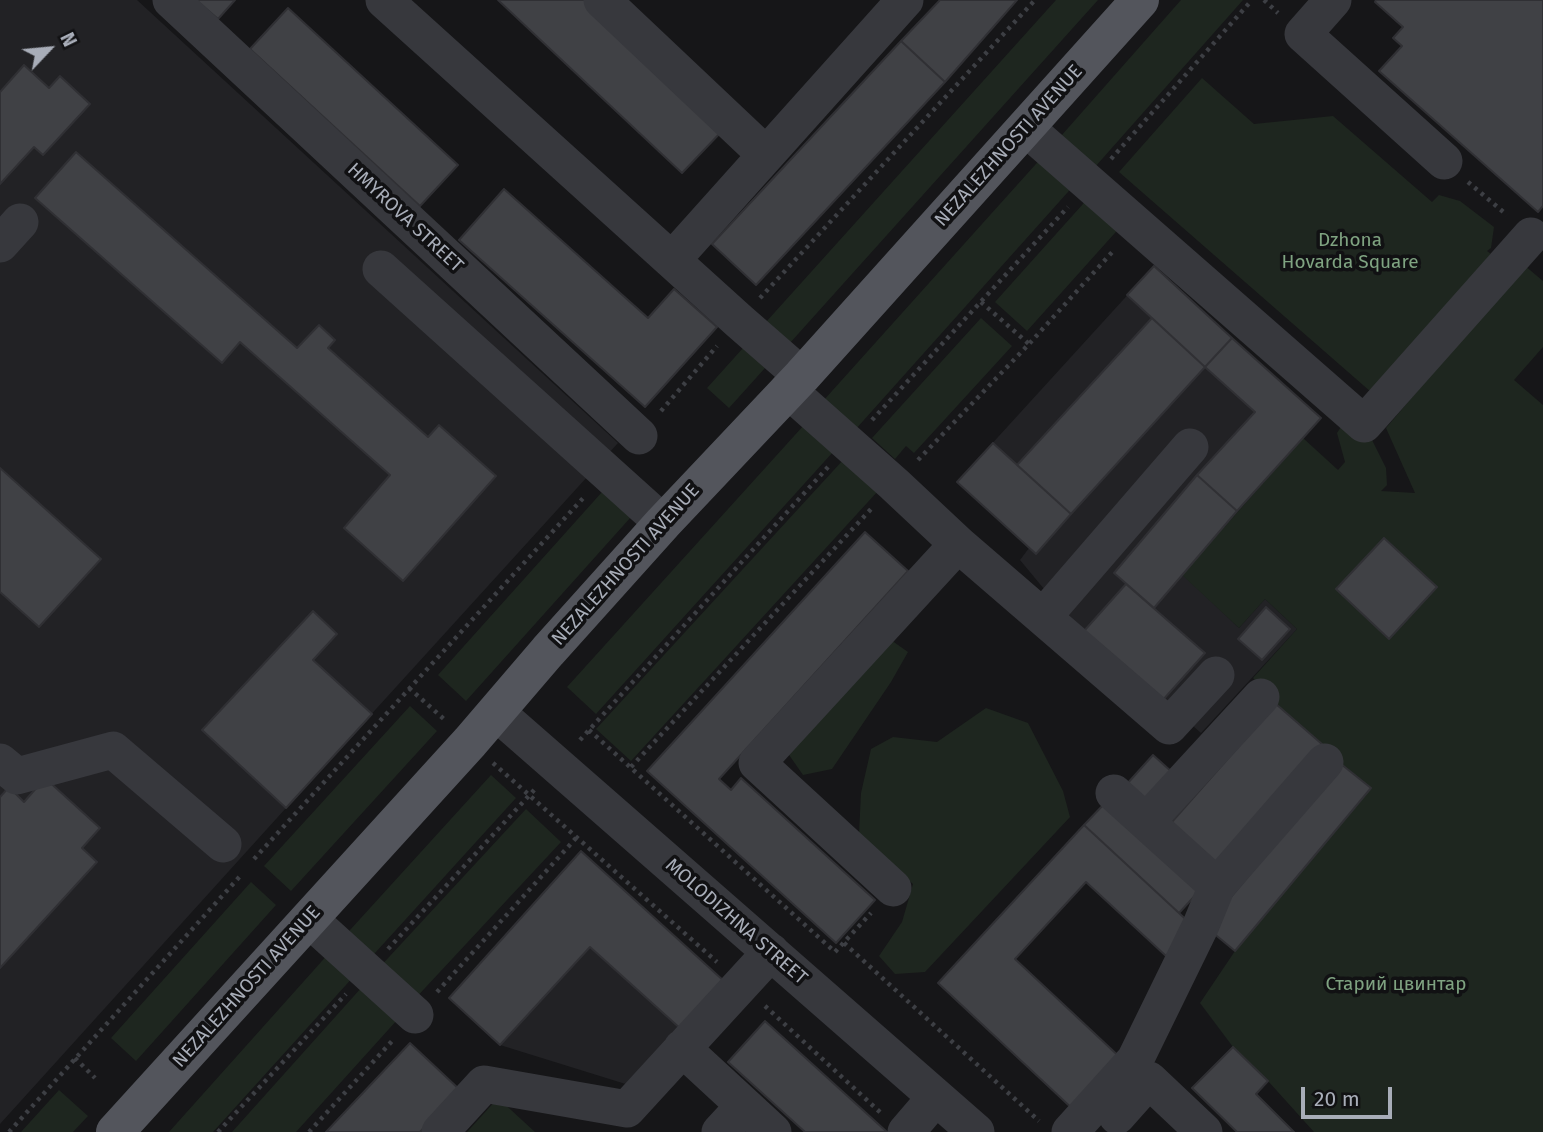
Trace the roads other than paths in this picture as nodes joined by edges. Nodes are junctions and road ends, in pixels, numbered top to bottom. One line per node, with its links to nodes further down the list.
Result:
1 (171, 0): 14 (street, HMYROVA STREET)
2 (384, 0): 11 (street)
3 (601, 0): 8 (street)
4 (905, 0): 8 (street)
5 (1140, 0): 7 (main road, NEZALEZHNOSTI AVENUE)
6 (1333, 0): 9 (street)
7 (1026, 128): 10 (street); 13 (main road, NEZALEZHNOSTI AVENUE)
8 (766, 155): 11 (street)
9 (1444, 161)
10 (1531, 236)
11 (671, 260): 13 (street)
12 (381, 269): 16 (street)
13 (795, 383): 16 (main road, NEZALEZHNOSTI AVENUE); 17 (street)
14 (639, 436)
15 (1190, 447): 18 (street)
16 (663, 523): 21 (main road, NEZALEZHNOSTI AVENUE)
17 (958, 544): 18 (street); 28 (street)
18 (1043, 617): 19 (street)
19 (1216, 676)
20 (1261, 697): 25 (street)
21 (496, 712): 29 (main road, NEZALEZHNOSTI AVENUE); 30 (street, MOLODIZHNA STREET)
22 (0, 762): 26 (street)
23 (1325, 762): 27 (street)
24 (1114, 793): 25 (street)
25 (1146, 822): 27 (street)
26 (223, 844)
27 (1217, 886): 35 (street)
28 (893, 888)
29 (309, 919): 31 (street); 37 (main road, NEZALEZHNOSTI AVENUE)
30 (771, 952): 32 (street); 33 (street, MOLODIZHNA STREET)
31 (415, 1015)
32 (682, 1048): 34 (street); 38 (street)
33 (936, 1097): 36 (street, MOLODIZHNA STREET); 41 (street)
34 (744, 1105): 39 (street); 40 (street)
35 (1056, 1128)
36 (967, 1129)
37 (115, 1132)
38 (440, 1132)
39 (720, 1132)
40 (773, 1132)
41 (906, 1132)
42 (1102, 1132): 43 (street)
43 (1204, 1132)

